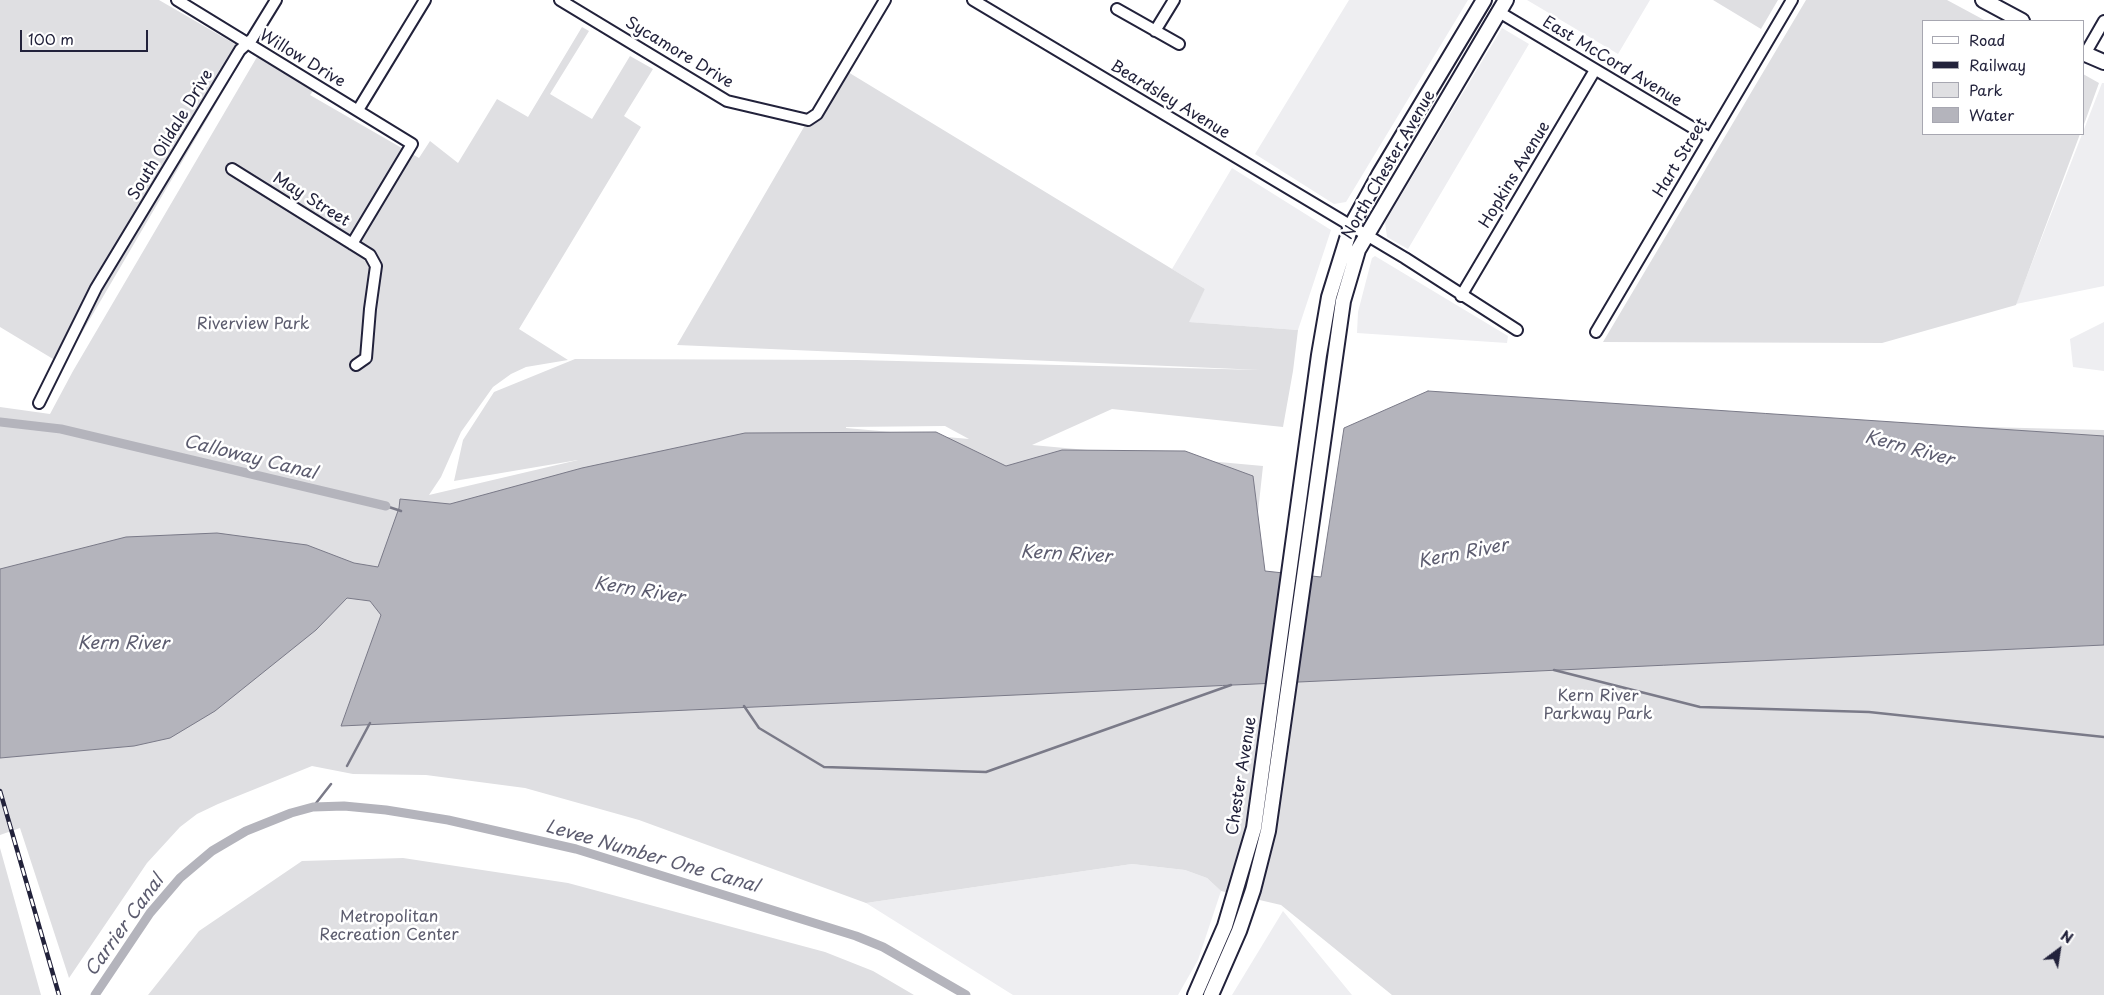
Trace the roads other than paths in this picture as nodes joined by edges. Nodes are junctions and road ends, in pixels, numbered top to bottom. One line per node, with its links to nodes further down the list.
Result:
1 (177, 0): 15 (street, Willow Drive)
2 (276, 0): 15 (street, South Oildale Drive)
3 (425, 0): 20 (street)
4 (560, 0): 5 (street, Sycamore Drive)
5 (885, 0)
6 (973, 0): 24 (street, Beardsley Avenue)
7 (1174, 0): 14 (street)
8 (1792, 0): 21 (street, Hart Street)
9 (1985, 0): 12 (main road)
10 (1489, 3): 19 (street, East McCord Avenue); 24 (main road, North Chester Avenue); 25 (main road, North Chester Avenue)
11 (1117, 10): 14 (street)
12 (2020, 20)
13 (2104, 21): 17 (street)
14 (1155, 31): 16 (street)
15 (247, 43): 20 (street, Willow Drive); 31 (street, South Oildale Drive)
16 (1179, 44)
17 (2084, 54): 18 (main road)
18 (2104, 62)
19 (1595, 70): 21 (street, East McCord Avenue); 27 (street, Hopkins Avenue)
20 (358, 110): 22 (street, Willow Drive)
21 (1710, 138): 29 (street, Hart Street)
22 (412, 144): 26 (street, May Street)
23 (232, 169): 26 (street, May Street)
24 (1351, 226): 25 (street, Beardsley Avenue); 32 (main road, North Chester Avenue)
25 (1365, 235): 27 (street, Beardsley Avenue); 33 (main road, North Chester Avenue)
26 (352, 244): 30 (street)
27 (1461, 296): 28 (street, Beardsley Avenue)
28 (1518, 330)
29 (1596, 332)
30 (356, 365)
31 (38, 403)
32 (1292, 554): 34 (main road, Chester Avenue)
33 (1306, 568): 35 (main road, Chester Avenue)
34 (1195, 995)
35 (1211, 995)

